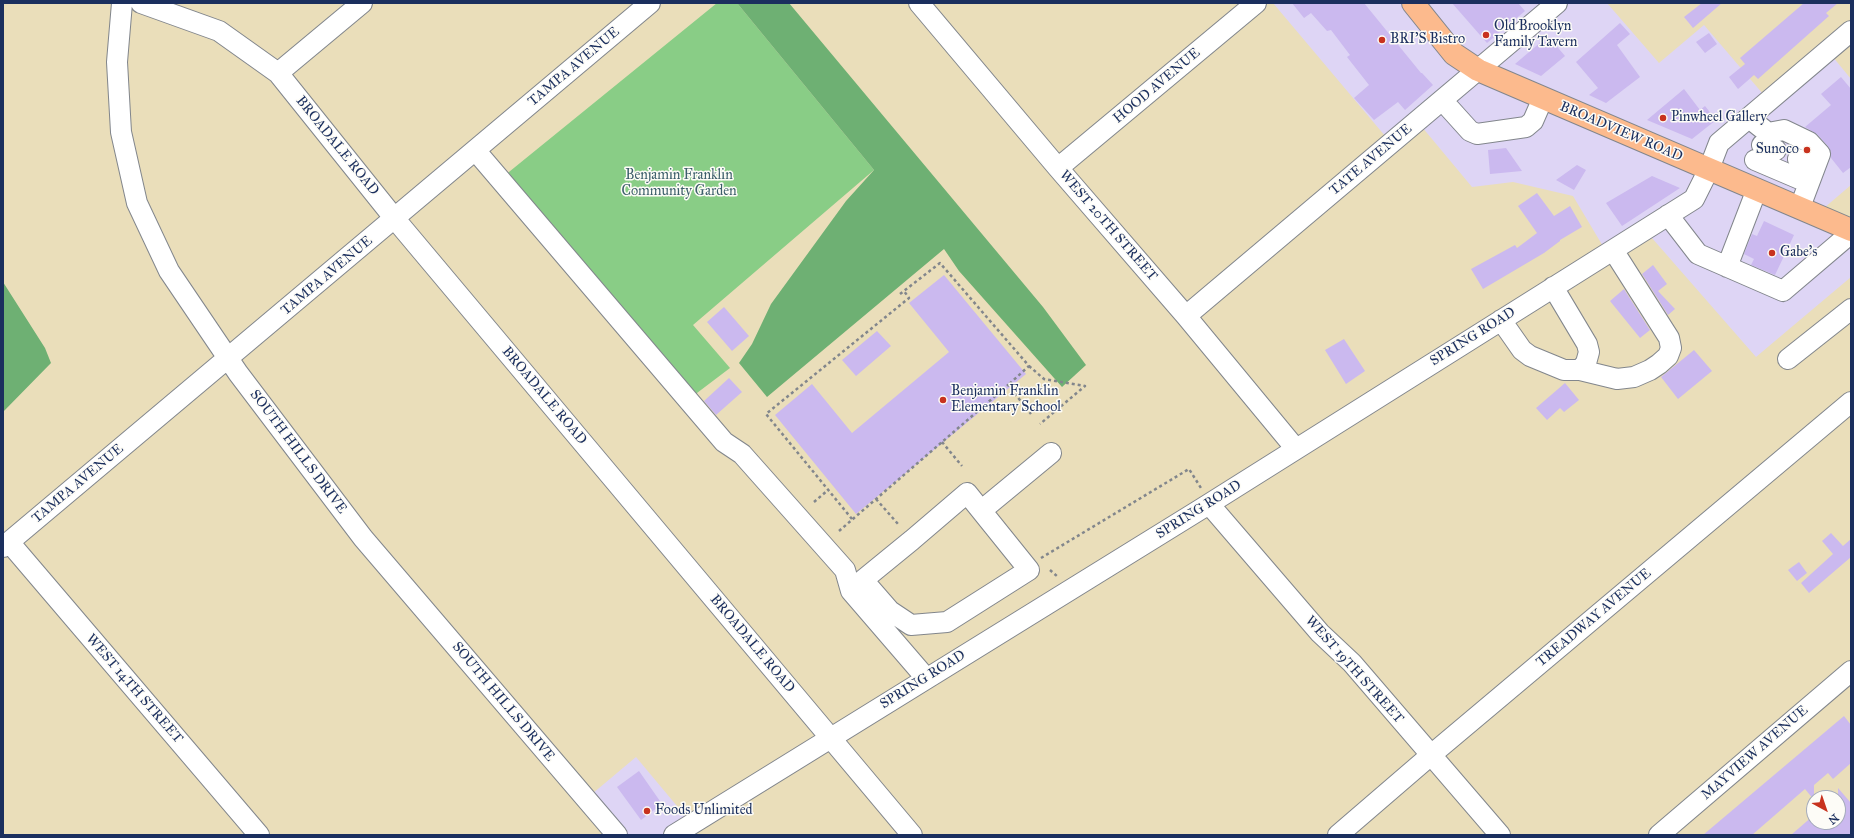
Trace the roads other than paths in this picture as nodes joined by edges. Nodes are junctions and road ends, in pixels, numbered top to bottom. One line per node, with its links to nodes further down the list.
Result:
1 (122, 3): 31 (street, SOUTH HILLS DRIVE)
2 (142, 3): 11 (street, BROADALE ROAD)
3 (362, 3): 11 (street)
4 (650, 3): 16 (street, TAMPA AVENUE)
5 (1256, 3): 17 (street, HOOD AVENUE)
6 (1413, 3): 10 (main road, BROADVIEW ROAD)
7 (1557, 3): 10 (street, TATE AVENUE)
8 (924, 5): 17 (street, WEST 20TH STREET)
9 (1851, 31): 14 (street, SPRING ROAD)
10 (1478, 70): 12 (main road, BROADVIEW ROAD); 13 (street, TATE AVENUE)
11 (278, 73): 23 (street, BROADALE ROAD)
12 (1543, 98): 13 (street); 18 (main road, BROADVIEW ROAD)
13 (1442, 100): 29 (street, TATE AVENUE)
14 (1749, 118): 15 (street); 18 (street, SPRING ROAD)
15 (1765, 147): 19 (street); 19 (street); 20 (street)
16 (475, 150): 23 (street, TAMPA AVENUE); 40 (street)
17 (1058, 168): 29 (street, WEST 20TH STREET)
18 (1709, 169): 20 (main road, BROADVIEW ROAD); 22 (street, SPRING ROAD)
19 (1807, 170): 21 (street)
20 (1751, 186): 21 (main road, BROADVIEW ROAD); 26 (street)
21 (1800, 208): 24 (main road, BROADVIEW ROAD)
22 (1668, 216): 25 (street, SPRING ROAD); 26 (street)
23 (395, 219): 31 (street, TAMPA AVENUE); 43 (street, BROADALE ROAD)
24 (1851, 231): 26 (street)
25 (1613, 250): 27 (street, SPRING ROAD); 33 (street)
26 (1727, 267)
27 (1553, 287): 30 (street, SPRING ROAD); 33 (street)
28 (1851, 308): 32 (street)
29 (1186, 316): 35 (street, WEST 20TH STREET)
30 (1501, 320): 33 (street); 35 (street, SPRING ROAD)
31 (228, 359): 39 (street, TAMPA AVENUE); 46 (street, SOUTH HILLS DRIVE)
32 (1788, 359)
33 (1580, 370)
34 (1851, 402): 44 (street, TREADWAY AVENUE)
35 (1296, 449): 37 (street, SPRING ROAD)
36 (1051, 453): 38 (street)
37 (1205, 496): 42 (street, SPRING ROAD); 44 (street, WEST 19TH STREET)
38 (982, 510): 40 (street); 40 (street)
39 (6, 545): 45 (street, WEST 14TH STREET)
40 (857, 586): 42 (street)
41 (1851, 671): 51 (street, MAYVIEW AVENUE)
42 (926, 678): 43 (street, SPRING ROAD)
43 (830, 738): 47 (street, SPRING ROAD); 48 (street, BROADALE ROAD)
44 (1430, 755): 49 (street, TREADWAY AVENUE); 50 (street, WEST 19TH STREET)
45 (259, 835)
46 (617, 835)
47 (674, 835)
48 (912, 835)
49 (1338, 835)
50 (1500, 835)
51 (1659, 835)

